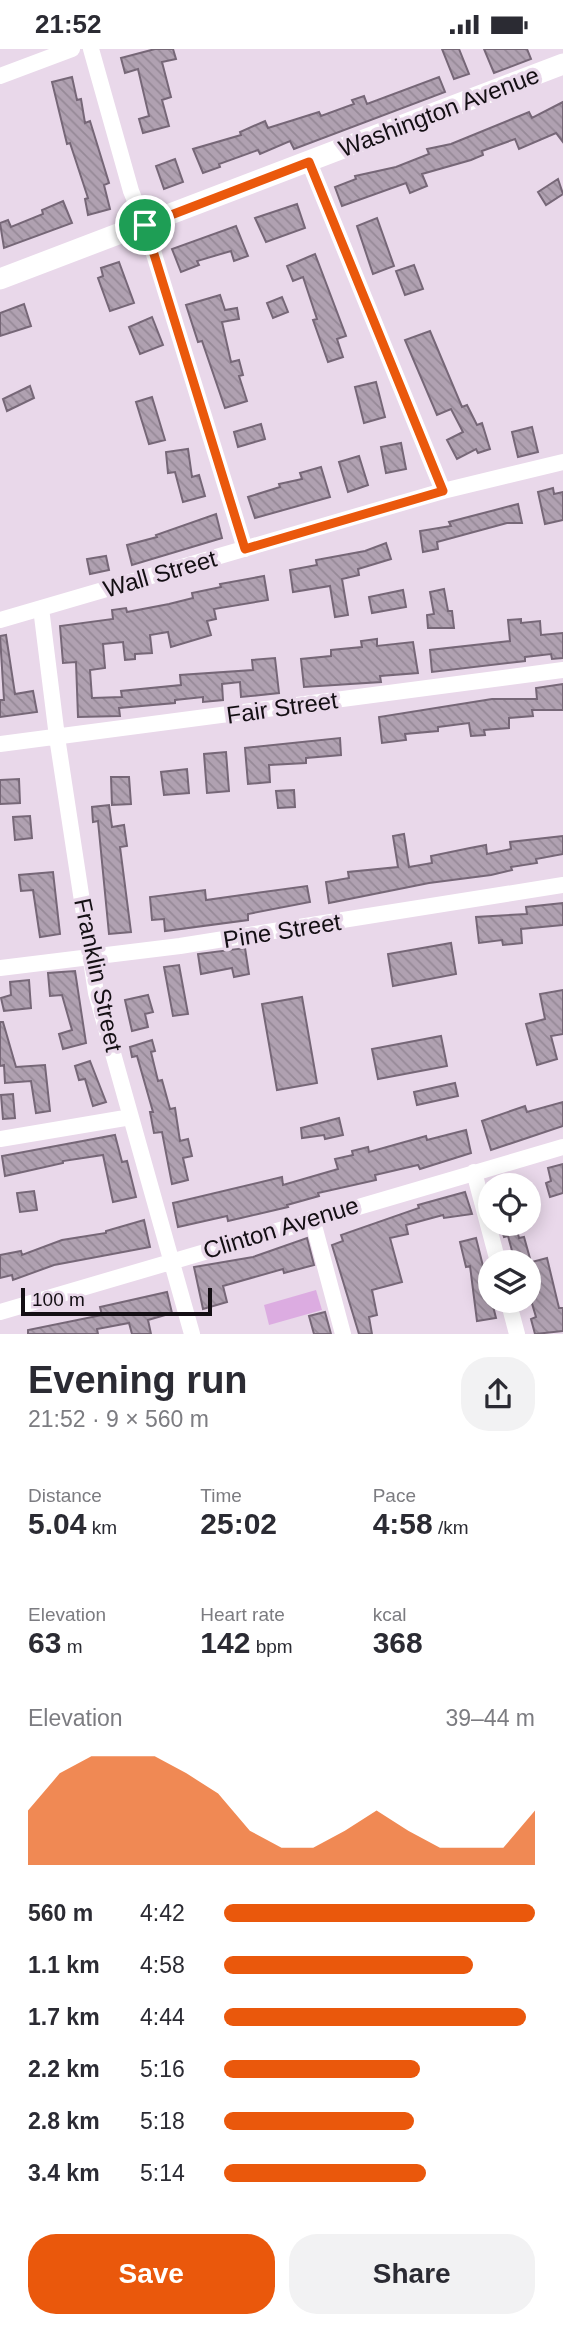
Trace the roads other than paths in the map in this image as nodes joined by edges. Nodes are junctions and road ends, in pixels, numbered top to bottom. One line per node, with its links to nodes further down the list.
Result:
1 (72, 49): 4 (street)
2 (91, 49): 6 (street)
3 (563, 64): 5 (main road, Washington Avenue)
4 (0, 76)
5 (309, 162): 6 (main road, Washington Avenue); 9 (street)
6 (145, 225): 7 (main road, Washington Avenue); 10 (street)
7 (0, 279)
8 (563, 462): 9 (street, Wall Street)
9 (443, 491): 10 (street, Wall Street)
10 (245, 549): 11 (street, Wall Street)
11 (41, 608): 12 (street, Wall Street); 14 (street, Franklin Street)
12 (0, 620)
13 (563, 670): 14 (street, Fair Street)
14 (57, 737): 15 (street, Fair Street); 17 (street, Franklin Street)
15 (0, 744)
16 (563, 885): 17 (street, Pine Street)
17 (89, 957): 18 (street, Pine Street); 19 (street, Franklin Street)
18 (0, 968)
19 (131, 1117): 20 (street); 25 (street, Franklin Street)
20 (0, 1139)
21 (563, 1147): 22 (street, Clinton Avenue)
22 (474, 1172): 23 (street, Clinton Avenue); 24 (street)
23 (313, 1218): 25 (street, Clinton Avenue); 29 (street)
24 (495, 1250)
25 (171, 1262): 26 (street, Clinton Avenue); 28 (street, Franklin Street)
26 (0, 1312)
27 (511, 1313): 30 (street)
28 (192, 1334)
29 (343, 1334)
30 (517, 1334)

